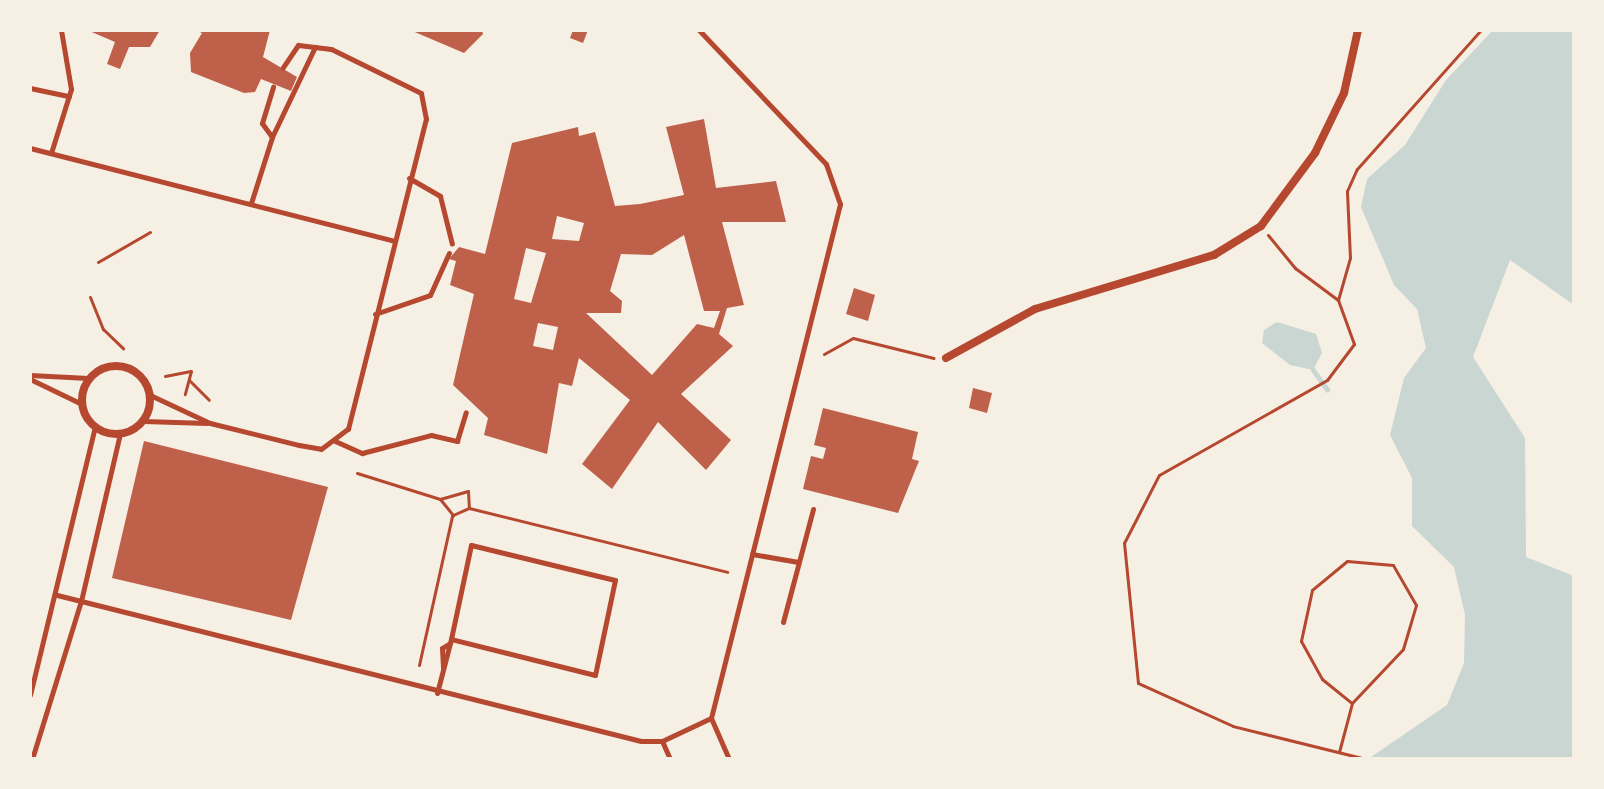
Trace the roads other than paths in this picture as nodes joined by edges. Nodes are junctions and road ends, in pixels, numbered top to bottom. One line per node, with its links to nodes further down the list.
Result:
1 (61, 30): 8 (lane)
2 (699, 30): 30 (lane)
3 (1358, 30): 18 (street)
4 (315, 47): 5 (lane); 9 (lane); 12 (lane)
5 (283, 67)
6 (273, 87): 9 (lane)
7 (30, 88): 8 (lane)
8 (69, 96): 11 (lane)
9 (272, 137): 13 (lane)
10 (30, 148): 11 (lane)
11 (51, 153): 13 (lane)
12 (409, 178): 14 (lane); 15 (lane)
13 (251, 203): 14 (lane)
14 (392, 240): 17 (lane)
15 (452, 244)
16 (449, 253): 17 (lane)
17 (375, 314): 28 (lane)
18 (944, 359)
19 (30, 377): 20 (lane); 22 (lane)
20 (88, 378): 21 (street); 22 (street)
21 (150, 395): 24 (street); 25 (lane)
22 (82, 404): 26 (street)
23 (466, 412): 28 (lane)
24 (144, 421): 25 (lane); 27 (street)
25 (210, 423): 28 (lane)
26 (95, 427): 27 (street); 32 (lane)
27 (120, 434): 33 (lane)
28 (335, 441)
29 (813, 509): 31 (lane)
30 (752, 554): 31 (lane); 38 (lane)
31 (798, 562): 34 (lane)
32 (57, 595): 33 (lane); 37 (lane)
33 (81, 601): 36 (lane); 40 (lane)
34 (783, 622)
35 (450, 641): 35 (lane); 36 (lane)
36 (437, 693): 39 (lane)
37 (30, 695)
38 (711, 718): 39 (lane); 42 (lane)
39 (662, 741): 41 (lane)
40 (32, 759)
41 (670, 759)
42 (729, 759)

